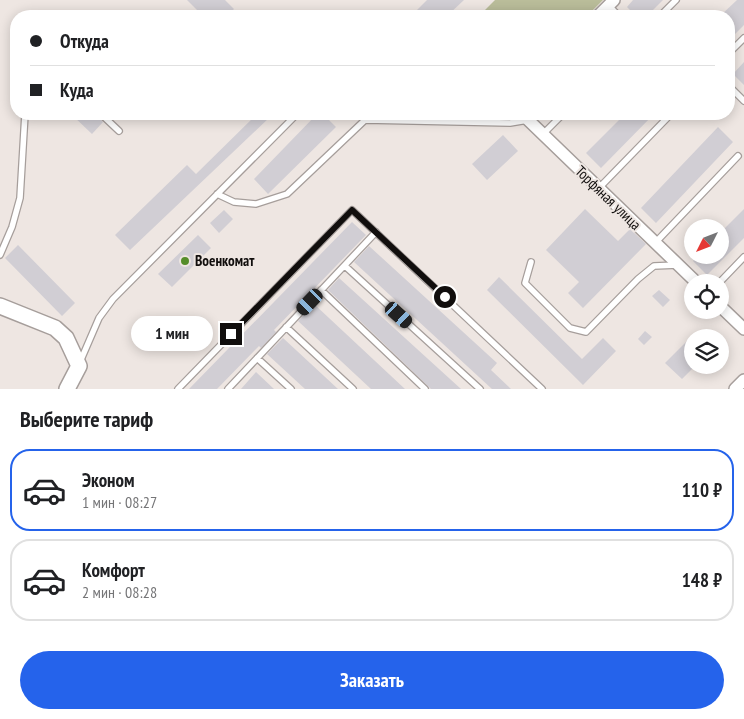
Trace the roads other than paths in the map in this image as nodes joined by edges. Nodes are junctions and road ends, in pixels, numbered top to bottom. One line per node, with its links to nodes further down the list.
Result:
1 (676, 0): 2 (lane)
2 (666, 10)
3 (744, 38): 4 (lane)
4 (735, 48)
5 (735, 92): 6 (lane)
6 (744, 101)
7 (25, 120): 23 (lane)
8 (108, 120): 16 (lane)
9 (291, 120): 20 (lane)
10 (365, 120): 12 (lane)
11 (365, 120): 20 (lane)
12 (518, 120)
13 (528, 120): 17 (street, Торфяная улица)
14 (557, 120): 17 (lane)
15 (664, 120): 19 (lane)
16 (120, 131)
17 (543, 134): 19 (street, Торфяная улица)
18 (738, 156): 22 (lane)
19 (598, 189): 22 (street, Торфяная улица)
20 (217, 194): 36 (lane)
21 (376, 232): 27 (lane); 39 (lane); 45 (lane)
22 (655, 243): 26 (street, Торфяная улица)
23 (0, 255)
24 (744, 257): 29 (lane)
25 (531, 262): 26 (lane)
26 (678, 265): 28 (street, Торфяная улица)
27 (345, 266): 30 (lane); 44 (lane)
28 (688, 274)
29 (728, 274)
30 (321, 290): 33 (lane); 43 (lane)
31 (0, 306): 36 (street)
32 (729, 315): 34 (street)
33 (286, 327): 35 (lane); 42 (lane)
34 (744, 329)
35 (257, 358): 40 (lane); 41 (lane)
36 (78, 366): 38 (street)
37 (744, 380): 46 (street)
38 (67, 389)
39 (178, 389)
40 (228, 389)
41 (290, 389)
42 (353, 389)
43 (425, 389)
44 (480, 389)
45 (542, 389)
46 (735, 389)

